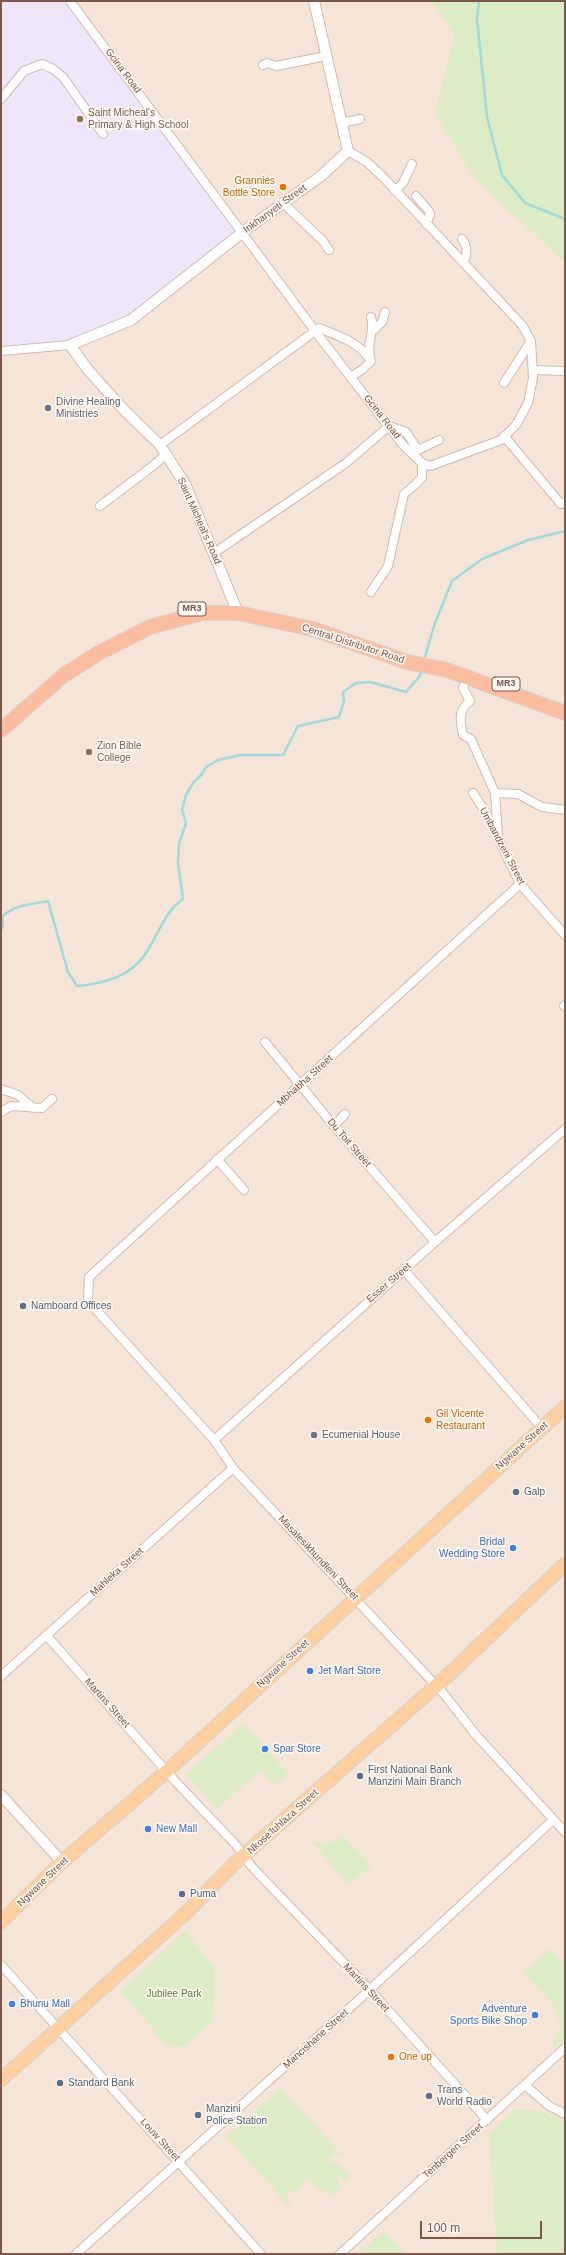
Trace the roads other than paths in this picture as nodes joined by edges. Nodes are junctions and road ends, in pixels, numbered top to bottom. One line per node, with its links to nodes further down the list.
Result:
1 (70, 1): 15 (street, Gcina Road)
2 (314, 1): 3 (street)
3 (326, 56): 4 (street); 7 (street)
4 (263, 65)
5 (1, 99): 8 (street)
6 (360, 119): 7 (street)
7 (341, 123): 9 (street)
8 (103, 134)
9 (348, 151): 11 (street); 13 (street, Inkhanyeti Street)
10 (412, 164): 11 (street)
11 (395, 191): 14 (street)
12 (416, 196): 14 (street)
13 (283, 203): 15 (street, Inkhanyeti Street); 17 (street)
14 (426, 224): 18 (street)
15 (243, 232): 21 (street, Gcina Road); 24 (street, Inkhanyeti Street)
16 (462, 239): 18 (street)
17 (329, 250)
18 (463, 263): 23 (street)
19 (385, 312): 22 (street)
20 (371, 317): 22 (street)
21 (317, 330): 26 (street); 29 (street, Gcina Road); 34 (street)
22 (371, 332): 26 (street)
23 (531, 341): 27 (street); 30 (street)
24 (70, 345): 25 (street); 34 (street, Saint Micheal's Road)
25 (1, 351)
26 (371, 361): 29 (street)
27 (533, 370): 28 (street); 32 (street)
28 (565, 371)
29 (351, 377): 31 (street, Gcina Road)
30 (504, 383)
31 (389, 426): 33 (street); 36 (street, Gcina Road); 39 (street)
32 (504, 436): 36 (street); 37 (street)
33 (439, 440)
34 (160, 445): 35 (street, Saint Micheal's Road)
35 (166, 454): 38 (street); 39 (street, Saint Micheal's Road)
36 (422, 463): 40 (street)
37 (565, 502)
38 (100, 506)
39 (214, 553): 41 (street, Saint Micheal's Road)
40 (371, 592)
41 (237, 609): 42 (highway, Central Distributor Road / MR3); 46 (highway, Central Distributor Road / MR3); 47 (highway, Central Distributor Road / MR3)
42 (446, 666): 43 (highway, Central Distributor Road / MR3); 44 (highway, Central Distributor Road / MR3)
43 (467, 677): 45 (highway, Central Distributor Road / MR3); 49 (street)
44 (565, 707)
45 (565, 713)
46 (1, 722)
47 (1, 730)
48 (473, 793): 51 (street, Umbandzeni Street)
49 (496, 793): 50 (street); 51 (street)
50 (565, 810)
51 (498, 838): 52 (street, Umbandzeni Street)
52 (520, 884): 53 (street, Umbandzeni Street); 55 (street, Mbhabha Street)
53 (565, 935)
54 (265, 1042): 55 (street, Du Toit Street)
55 (300, 1085): 61 (street, Du Toit Street); 63 (street, Mbhabha Street)
56 (1, 1089): 58 (street)
57 (52, 1099): 58 (street)
58 (33, 1109): 59 (street)
59 (1, 1112)
60 (345, 1114): 61 (street)
61 (334, 1126): 65 (street, Du Toit Street)
62 (565, 1129): 65 (street, Esser Street)
63 (217, 1159): 64 (street); 67 (street, Mbhabha Street)
64 (244, 1190)
65 (435, 1242): 66 (street, Esser Street)
66 (404, 1270): 69 (street); 70 (street, Esser Street)
67 (89, 1277): 70 (street, Masalesikhundleni Street)
68 (565, 1407): 69 (main road, Ngwane Street)
69 (542, 1428): 73 (main road, Ngwane Street)
70 (214, 1440): 71 (street, Masalesikhundleni Street)
71 (234, 1468): 73 (street, Masalesikhundleni Street); 74 (street, Mahleka Street)
72 (565, 1564): 76 (main road, Nkose'luhlaza Street)
73 (355, 1598): 76 (street, Masalesikhundleni Street); 77 (main road, Ngwane Street)
74 (47, 1636): 75 (street, Mahleka Street); 77 (street, Martins Street)
75 (1, 1676)
76 (435, 1686): 79 (street, Masalesikhundleni Street); 81 (main road, Nkose'luhlaza Street)
77 (167, 1771): 81 (street, Martins Street); 82 (main road, Ngwane Street)
78 (1, 1794): 82 (street)
79 (553, 1820): 80 (street, Masalesikhundleni Street); 85 (street, Mancishane Street)
80 (565, 1832)
81 (244, 1856): 85 (street, Martins Street); 86 (main road, Nkose'luhlaza Street)
82 (62, 1862): 83 (main road, Ngwane Street)
83 (1, 1922)
84 (1, 1965): 86 (street, Louw Street)
85 (369, 1990): 91 (street, Martins Street); 92 (street, Mancishane Street)
86 (58, 2027): 88 (main road, Nkose'luhlaza Street); 92 (street, Louw Street)
87 (565, 2048): 89 (street, Tenbergen Street)
88 (1, 2080)
89 (525, 2085): 90 (street); 91 (street, Tenbergen Street)
90 (565, 2114)
91 (487, 2120): 95 (street, Tenbergen Street)
92 (180, 2163): 93 (street, Mancishane Street); 94 (street, Louw Street)
93 (76, 2254)
94 (261, 2254)
95 (340, 2254)

